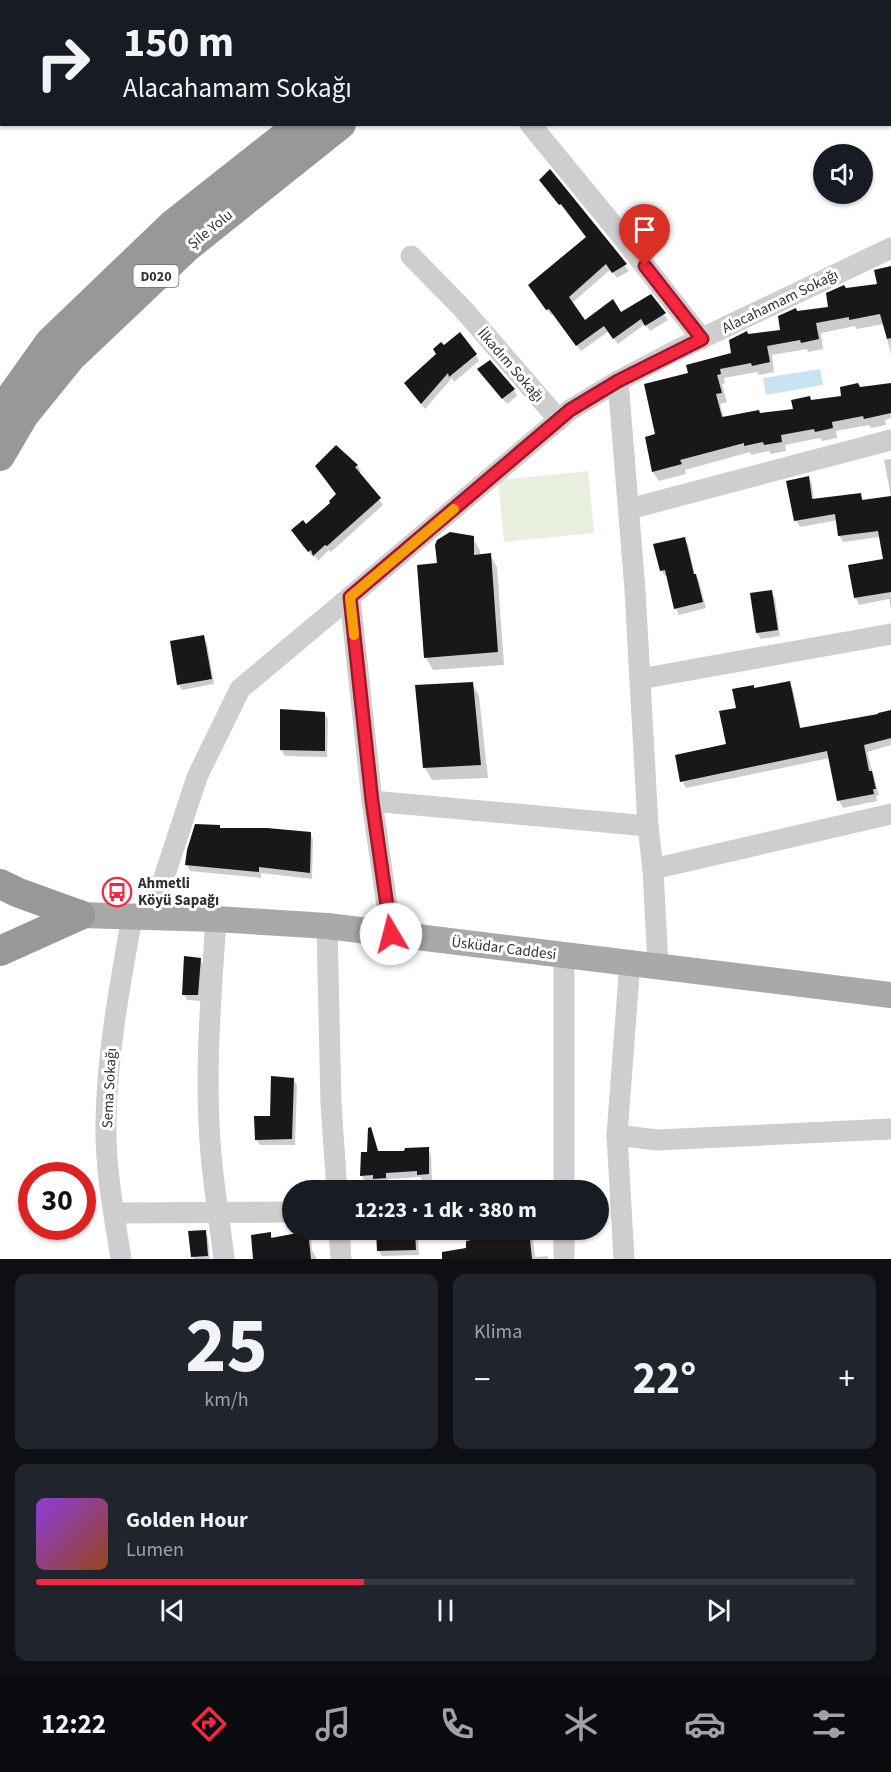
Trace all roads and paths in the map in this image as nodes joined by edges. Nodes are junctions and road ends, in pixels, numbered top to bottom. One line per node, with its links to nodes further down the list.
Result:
1 (297, 126): 8 (highway, Şile Yolu / D020)
2 (338, 126): 11 (highway, Şile Yolu / D020)
3 (532, 126): 6 (street)
4 (891, 248): 6 (street, Alacahamam Sokağı)
5 (411, 256): 9 (street, İlkadım Sokağı)
6 (702, 339): 7 (street, Alacahamam Sokağı)
7 (618, 381): 9 (street, Alacahamam Sokağı); 12 (street)
8 (0, 412)
9 (559, 420): 13 (street, Alacahamam Sokağı)
10 (891, 440): 12 (street)
11 (0, 456)
12 (629, 509): 15 (street)
13 (350, 597): 16 (street); 23 (street, Alacahamam Sokağı)
14 (891, 634): 15 (street)
15 (640, 679): 18 (street)
16 (372, 801): 18 (street); 26 (street)
17 (891, 814): 19 (street)
18 (648, 826): 19 (street)
19 (653, 869): 31 (street)
20 (0, 884): 22 (highway)
21 (0, 902): 22 (highway, Üsküdar Caddesi)
22 (80, 915): 23 (main road, Üsküdar Caddesi); 27 (highway, Üsküdar Caddesi); 28 (highway)
23 (142, 917): 24 (main road, Üsküdar Caddesi); 39 (street, Sema Sokağı)
24 (216, 919): 25 (main road, Üsküdar Caddesi); 37 (street)
25 (327, 926): 26 (main road, Üsküdar Caddesi); 35 (street)
26 (391, 934): 29 (main road, Üsküdar Caddesi)
27 (0, 936)
28 (0, 951)
29 (564, 955): 30 (main road, Üsküdar Caddesi); 36 (street)
30 (630, 962): 31 (main road, Üsküdar Caddesi); 34 (street)
31 (658, 966): 32 (main road, Üsküdar Caddesi)
32 (891, 995)
33 (891, 1129): 34 (street)
34 (616, 1135): 46 (street)
35 (336, 1180)
36 (564, 1180)
37 (219, 1211): 38 (street); 39 (street); 43 (street)
38 (282, 1212)
39 (114, 1213): 42 (street, Sema Sokağı)
40 (340, 1240): 44 (street)
41 (564, 1240): 45 (street)
42 (121, 1259)
43 (224, 1259)
44 (341, 1259)
45 (564, 1259)
46 (624, 1259)

